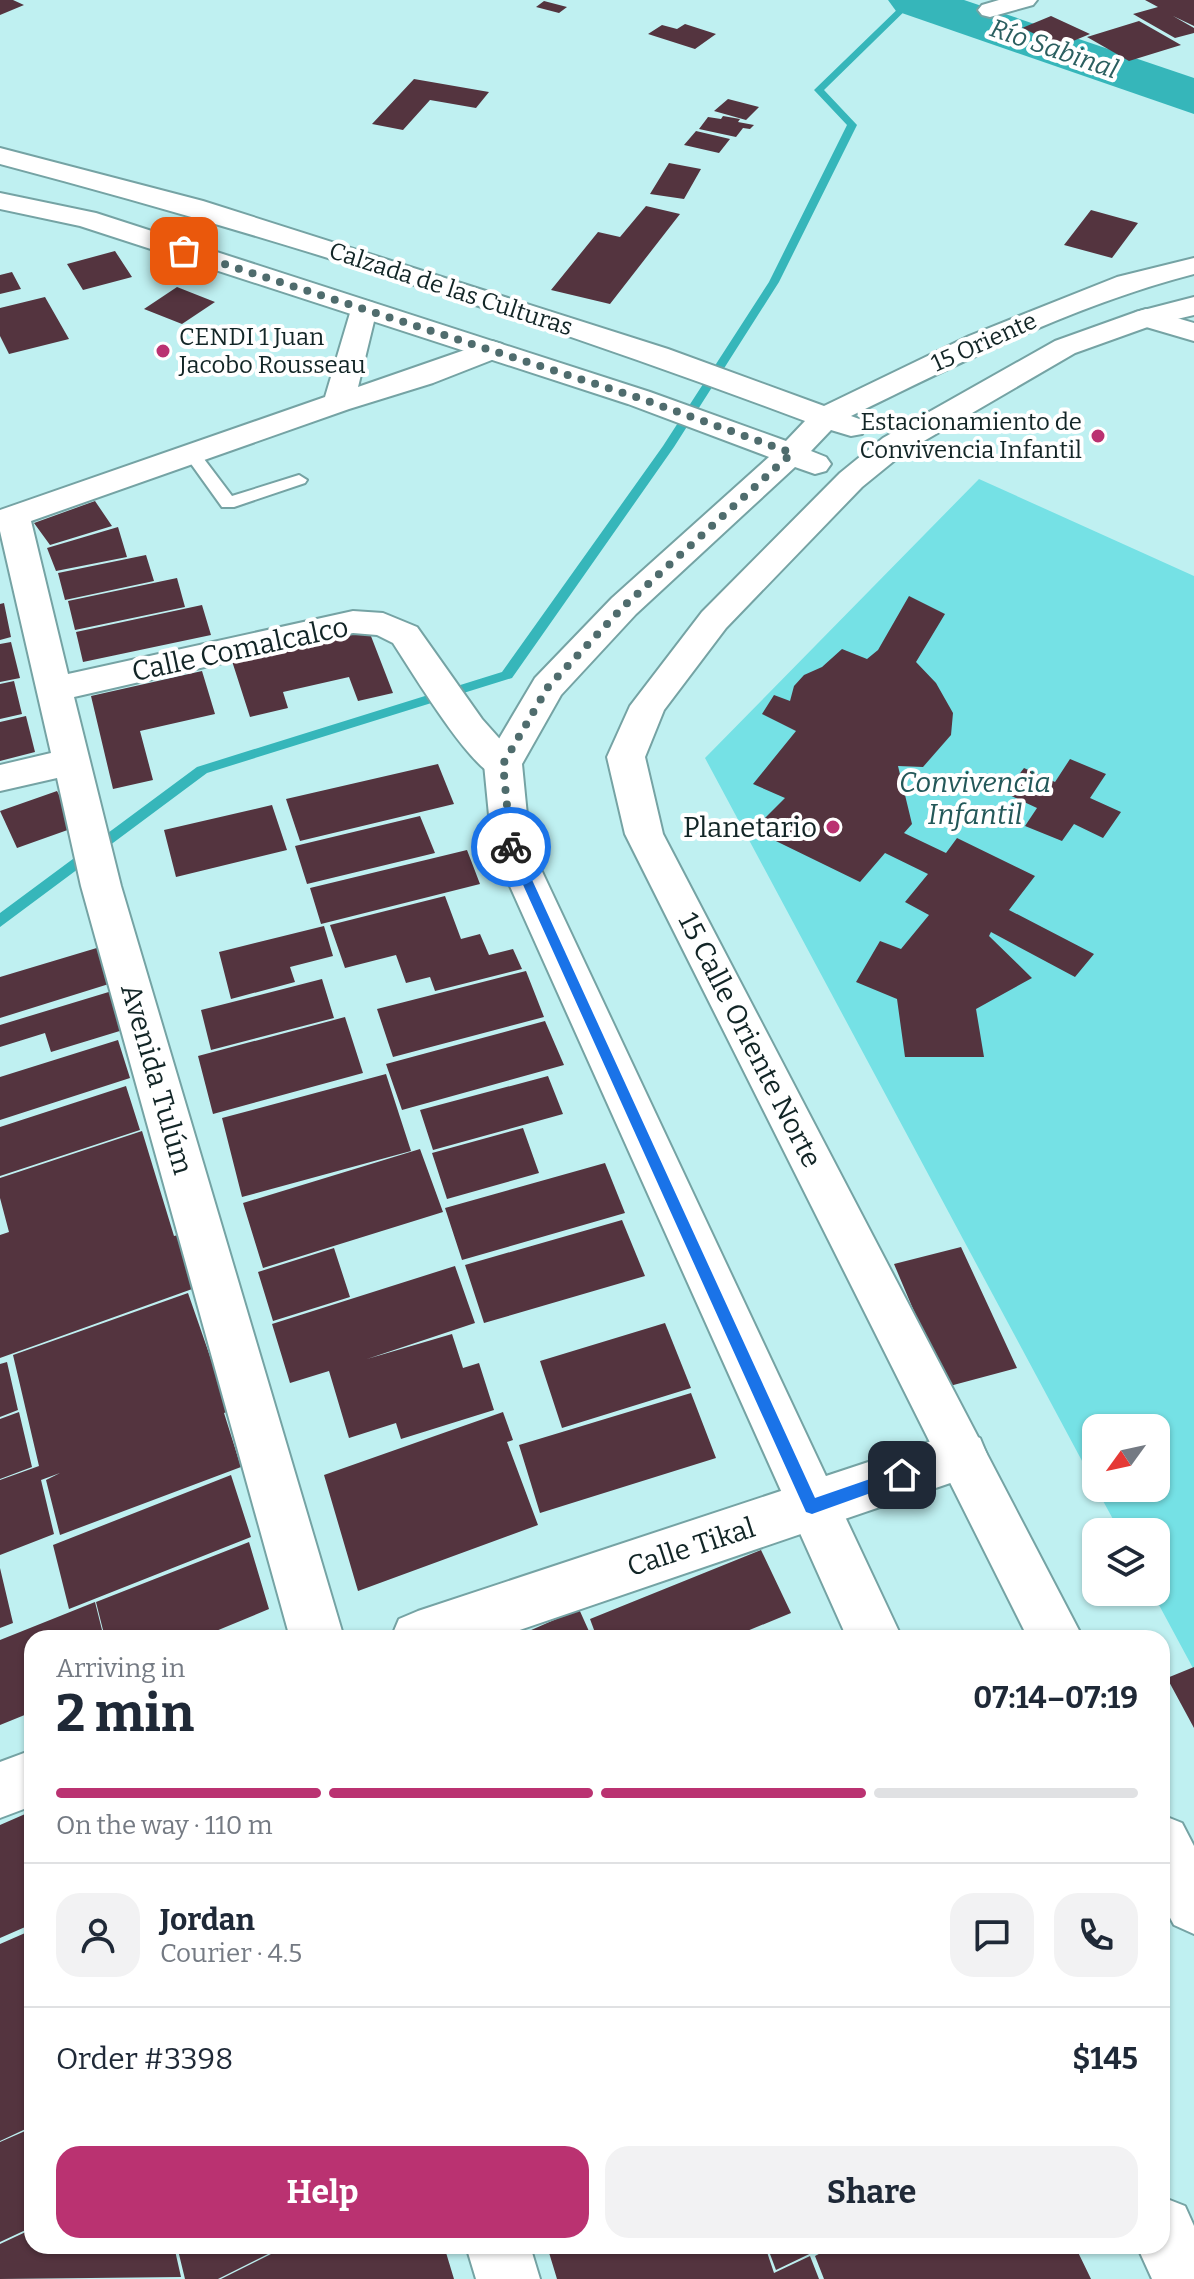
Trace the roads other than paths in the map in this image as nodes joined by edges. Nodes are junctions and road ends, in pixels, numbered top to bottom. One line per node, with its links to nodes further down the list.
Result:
1 (1025, 0): 2 (main road)
2 (990, 10)
3 (0, 156): 5 (main road, Calzada de las Culturas)
4 (0, 201): 6 (main road, Calzada de las Culturas)
5 (193, 207): 6 (main road); 14 (main road, Calzada de las Culturas)
6 (154, 241): 9 (main road, Calzada de las Culturas)
7 (1194, 266): 14 (main road, 15 Oriente)
8 (1194, 306): 10 (main road, 15 Oriente)
9 (363, 309): 12 (main road, Calzada de las Culturas); 13 (main road)
10 (1146, 318): 11 (main road); 15 (main road, 15 Oriente)
11 (1194, 332)
12 (492, 350): 13 (main road); 16 (main road, Calzada de las Culturas)
13 (338, 403): 17 (main road)
14 (826, 417): 15 (main road, Calzada de las Culturas); 16 (main road, 15 Oriente)
15 (894, 445): 19 (main road, 15 Oriente)
16 (792, 453): 19 (main road, Calzada de las Culturas); 23 (main road)
17 (192, 454): 18 (lane); 20 (main road)
18 (299, 480)
19 (851, 480): 25 (main road, 15 Calle Oriente Norte)
20 (7, 519): 21 (main road, Avenida Tulúm)
21 (56, 689): 22 (main road, Avenida Tulúm); 23 (main road, Calle Comalcalco)
22 (73, 761): 24 (main road); 27 (main road, Avenida Tulúm)
23 (503, 764): 26 (main road)
24 (0, 778)
25 (962, 1455): 26 (main road, Calle Tikal); 30 (main road, 15 Calle Oriente Norte)
26 (812, 1507): 28 (main road, Calle Tikal); 29 (main road)
27 (315, 1630)
28 (442, 1630)
29 (871, 1630)
30 (1052, 1630)
31 (24, 1781): 32 (main road)
32 (0, 1790)
33 (1170, 1858): 34 (main road)
34 (1194, 1905)
35 (1170, 2246): 38 (main road)
36 (500, 2254): 37 (main road)
37 (508, 2279)
38 (1186, 2279)

